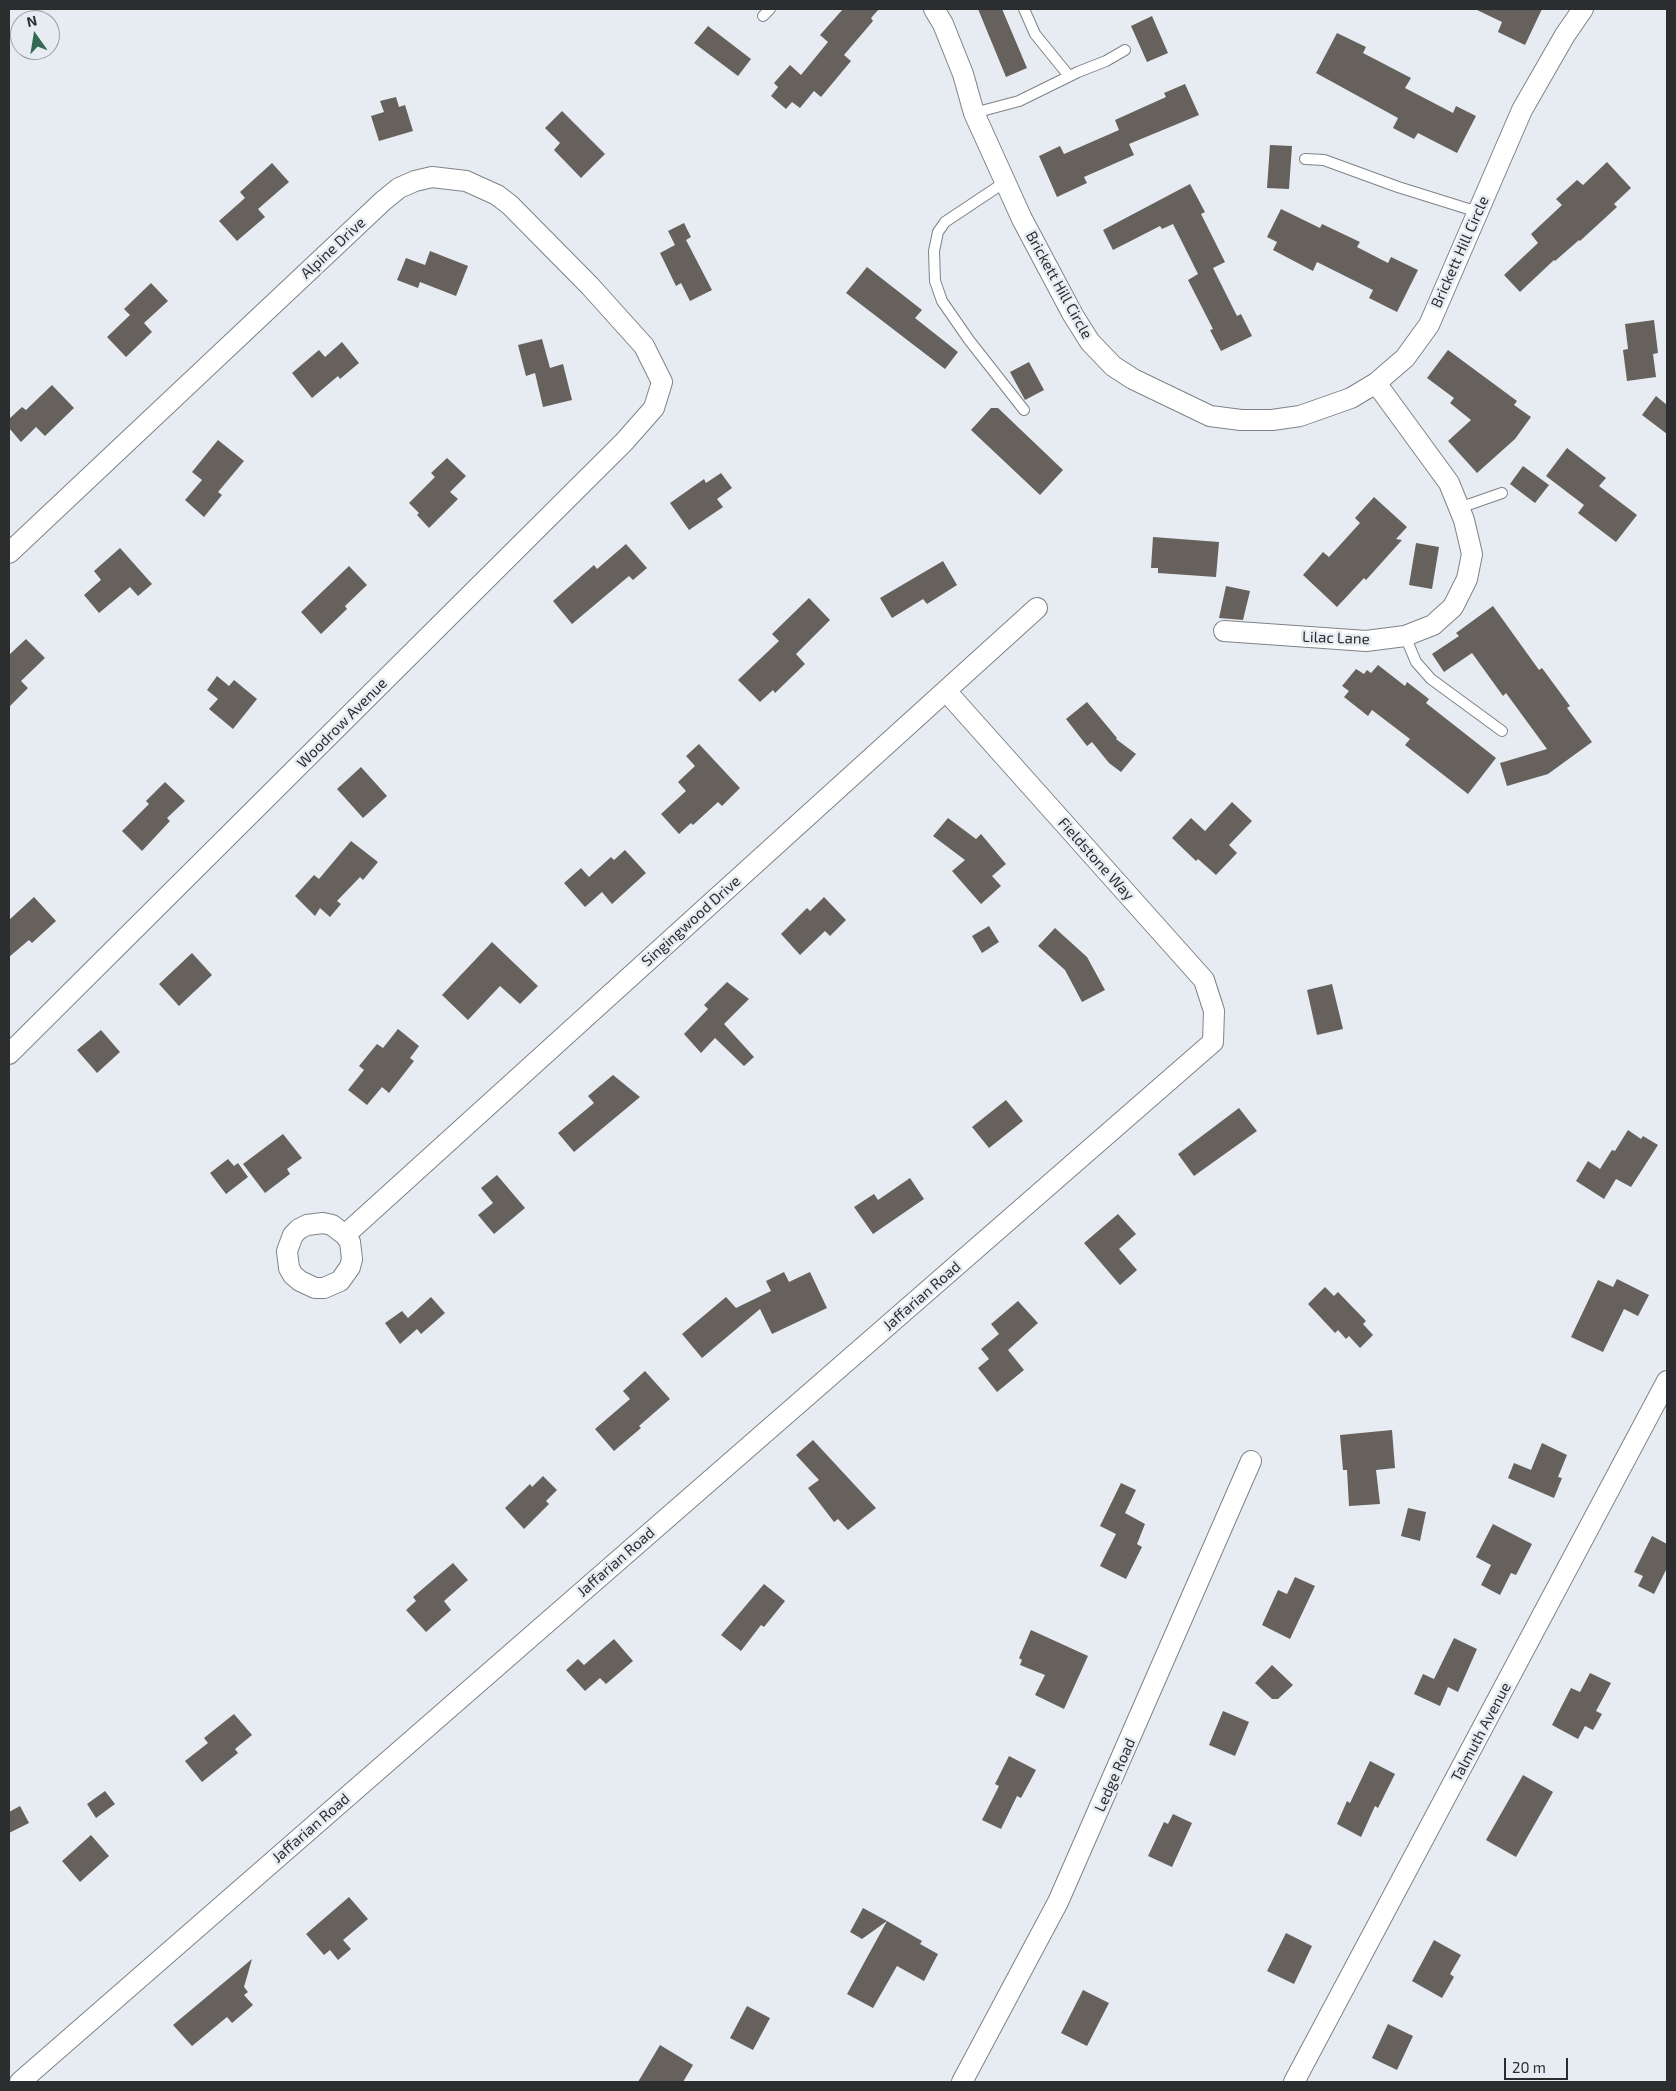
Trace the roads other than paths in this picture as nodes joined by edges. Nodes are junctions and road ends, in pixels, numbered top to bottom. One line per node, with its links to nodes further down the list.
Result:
1 (934, 9): 6 (street, Brickett Hill Circle)
2 (1024, 9): 5 (lane)
3 (1583, 9): 9 (street, Brickett Hill Circle)
4 (1125, 50): 5 (lane)
5 (1069, 76): 6 (lane)
6 (974, 113): 8 (street, Brickett Hill Circle)
7 (1305, 159): 9 (lane)
8 (1005, 182): 11 (street, Brickett Hill Circle); 12 (lane)
9 (1478, 212): 11 (street, Brickett Hill Circle)
10 (662, 382): 15 (street, Alpine Drive); 22 (street, Woodrow Avenue)
11 (1376, 383): 14 (street, Lilac Lane)
12 (1024, 410)
13 (1502, 492): 14 (lane)
14 (1459, 508): 18 (street, Lilac Lane)
15 (9, 552)
16 (1038, 608): 19 (street, Singingwood Drive)
17 (1224, 631): 18 (street, Lilac Lane)
18 (1405, 636): 20 (lane)
19 (946, 690): 21 (street, Fieldstone Way); 23 (street, Singingwood Drive)
20 (1502, 731)
21 (1213, 1042): 26 (street, Jaffarian Road)
22 (11, 1048)
23 (345, 1235)
24 (1667, 1381): 28 (street, Talmuth Avenue)
25 (1251, 1460): 27 (street, Ledge Road)
26 (20, 2082)
27 (962, 2082)
28 (1294, 2082)

